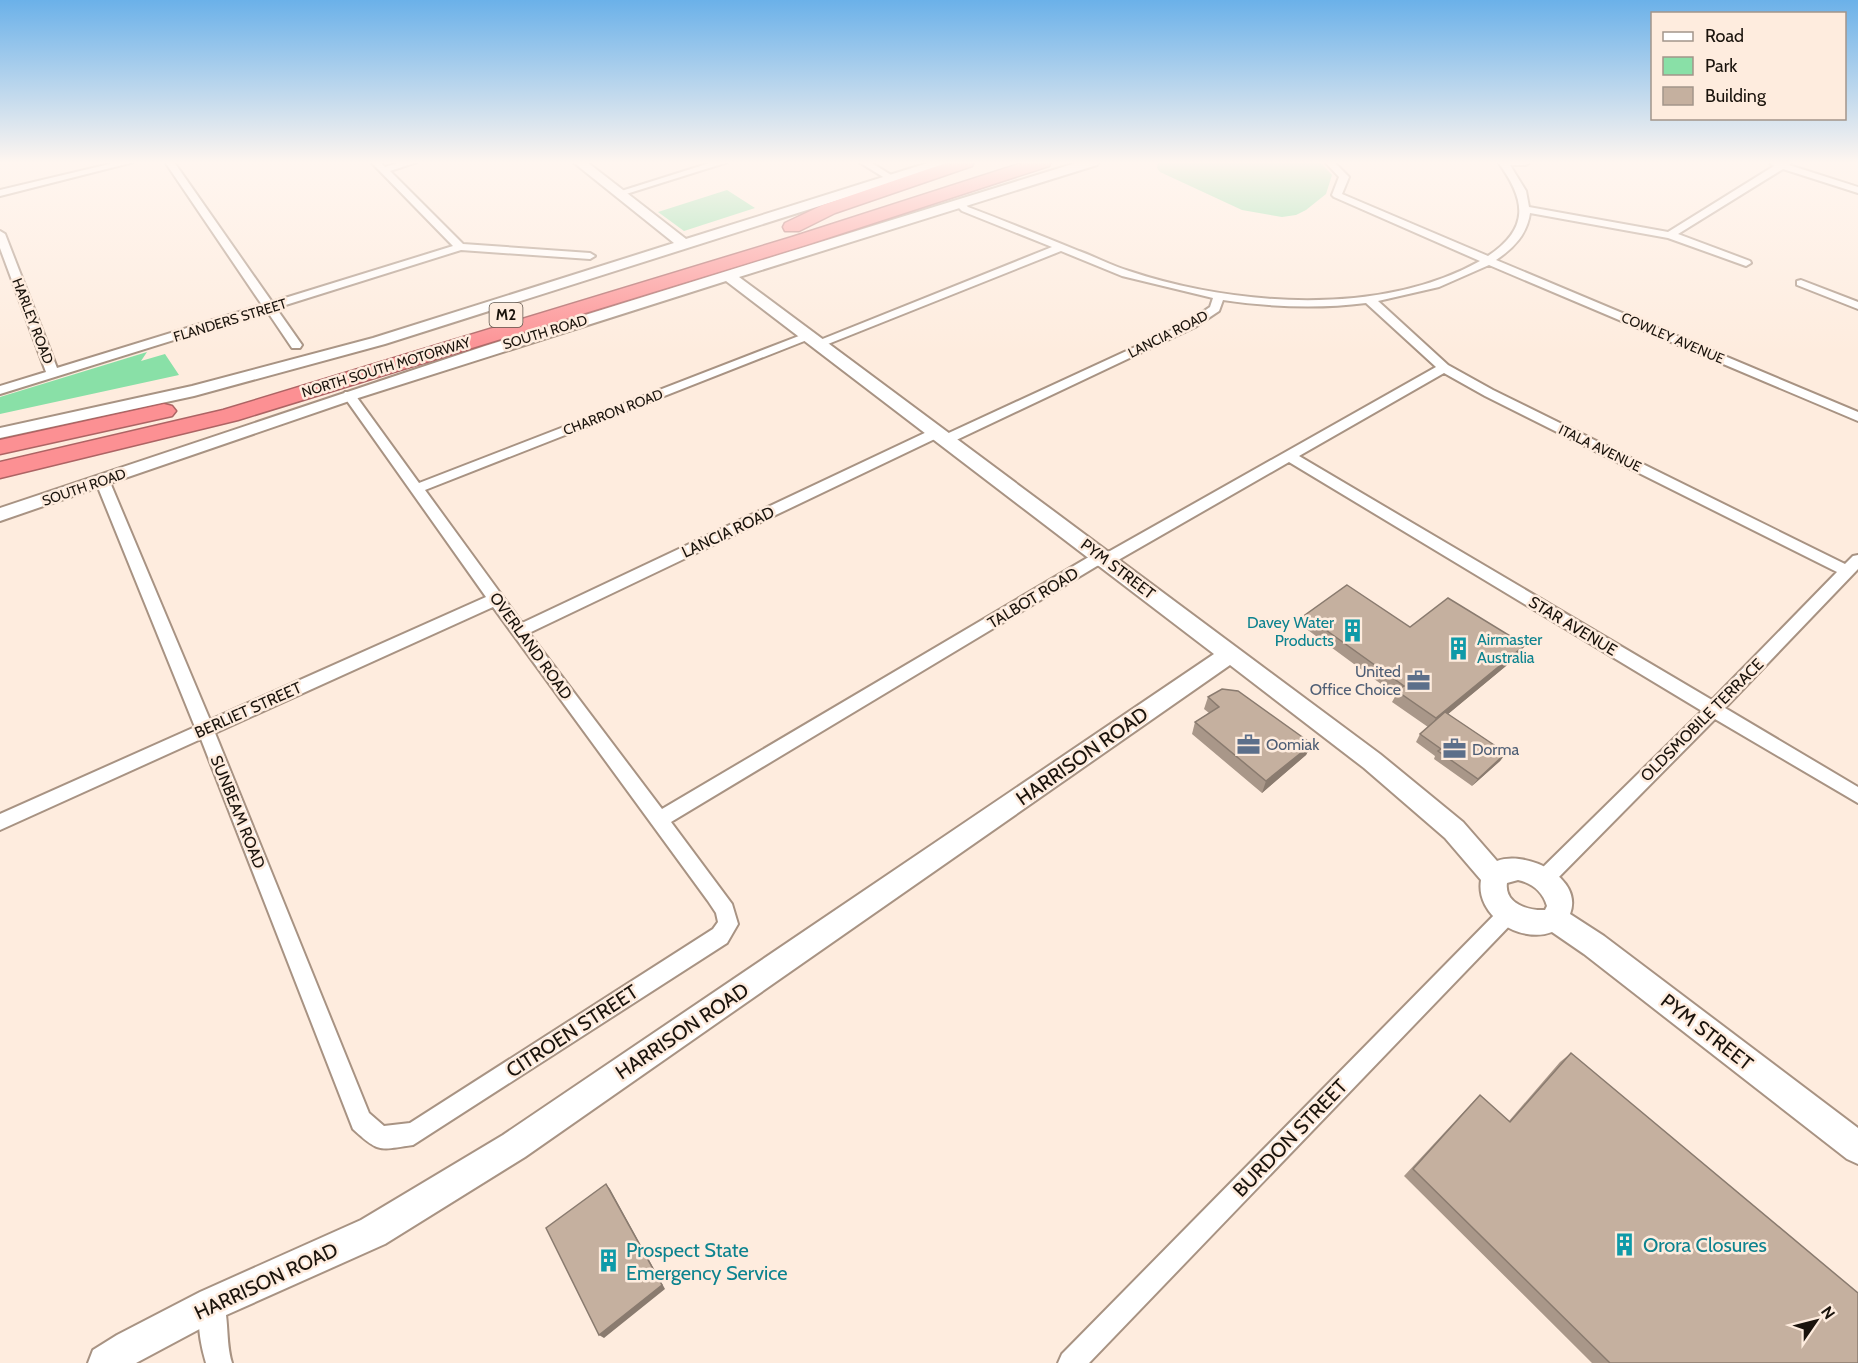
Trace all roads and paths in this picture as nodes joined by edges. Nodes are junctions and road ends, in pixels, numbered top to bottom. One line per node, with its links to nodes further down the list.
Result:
1 (214, 226): 26 (street)
2 (438, 226): 16 (street)
3 (661, 226): 15 (main road)
4 (745, 226): 15 (main road)
5 (792, 226): 36 (highway, NORTH SOUTH MOTORWAY / M2)
6 (847, 226): 38 (highway, NORTH SOUTH MOTORWAY / M2)
7 (886, 226): 21 (main road, SOUTH ROAD)
8 (1006, 226): 17 (street)
9 (1407, 226): 19 (street, COWLEY AVENUE)
10 (1523, 226): 19 (street)
11 (1618, 226): 14 (street)
12 (1685, 226): 14 (street)
13 (0, 234): 30 (street, HARLEY ROAD)
14 (1670, 235): 20 (street)
15 (685, 245): 34 (main road)
16 (460, 248): 18 (street); 26 (street, FLANDERS STREET)
17 (1061, 248): 23 (street); 27 (street, CHARRON ROAD)
18 (590, 256)
19 (1489, 260): 24 (street); 33 (street, COWLEY AVENUE)
20 (1746, 263)
21 (728, 275): 27 (main road, PYM STREET); 32 (main road, SOUTH ROAD)
22 (1801, 283): 25 (street)
23 (1219, 295): 24 (street); 35 (street, LANCIA ROAD)
24 (1370, 300): 29 (street, ITALA AVENUE)
25 (1858, 306)
26 (271, 307): 28 (street); 30 (street, FLANDERS STREET)
27 (814, 340): 35 (main road, PYM STREET); 40 (street, CHARRON ROAD)
28 (296, 345)
29 (1444, 368): 37 (street, TALBOT ROAD); 43 (street, ITALA AVENUE)
30 (53, 375): 31 (street, FLANDERS STREET)
31 (0, 390)
32 (349, 395): 39 (main road, SOUTH ROAD); 40 (street, OVERLAND ROAD)
33 (1858, 417)
34 (0, 433)
35 (941, 437): 42 (main road, PYM STREET); 45 (street, LANCIA ROAD)
36 (0, 447)
37 (1288, 455): 42 (street, TALBOT ROAD); 47 (street, STAR AVENUE)
38 (0, 470)
39 (102, 480): 41 (main road, SOUTH ROAD); 48 (street, SUNBEAM ROAD)
40 (418, 488): 44 (street, OVERLAND ROAD)
41 (0, 515)
42 (1105, 559): 46 (main road, PYM STREET); 50 (street, TALBOT ROAD)
43 (1852, 566): 47 (street, OLDSMOBILE TERRACE)
44 (496, 599): 45 (street, OVERLAND ROAD); 48 (street, BERLIET STREET)
45 (519, 631): 50 (street, OVERLAND ROAD)
46 (1230, 654): 52 (main road, PYM STREET); 59 (main road, HARRISON ROAD)
47 (1713, 710): 49 (street, STAR AVENUE); 53 (street, OLDSMOBILE TERRACE)
48 (205, 729): 51 (street, BERLIET STREET); 57 (street, SUNBEAM ROAD)
49 (1858, 796)
50 (659, 820): 54 (street, OVERLAND ROAD)
51 (0, 822)
52 (1495, 877): 53 (main road); 55 (main road)
53 (1544, 879): 56 (main road)
54 (715, 895): 57 (street, CITROEN STREET)
55 (1509, 913): 56 (main road); 62 (street, BURDON STREET)
56 (1555, 919): 58 (main road, PYM STREET)
57 (380, 1138)
58 (1858, 1148)
59 (212, 1304): 60 (main road, HARRISON ROAD); 61 (street)
60 (106, 1363)
61 (219, 1363)
62 (1071, 1363)

